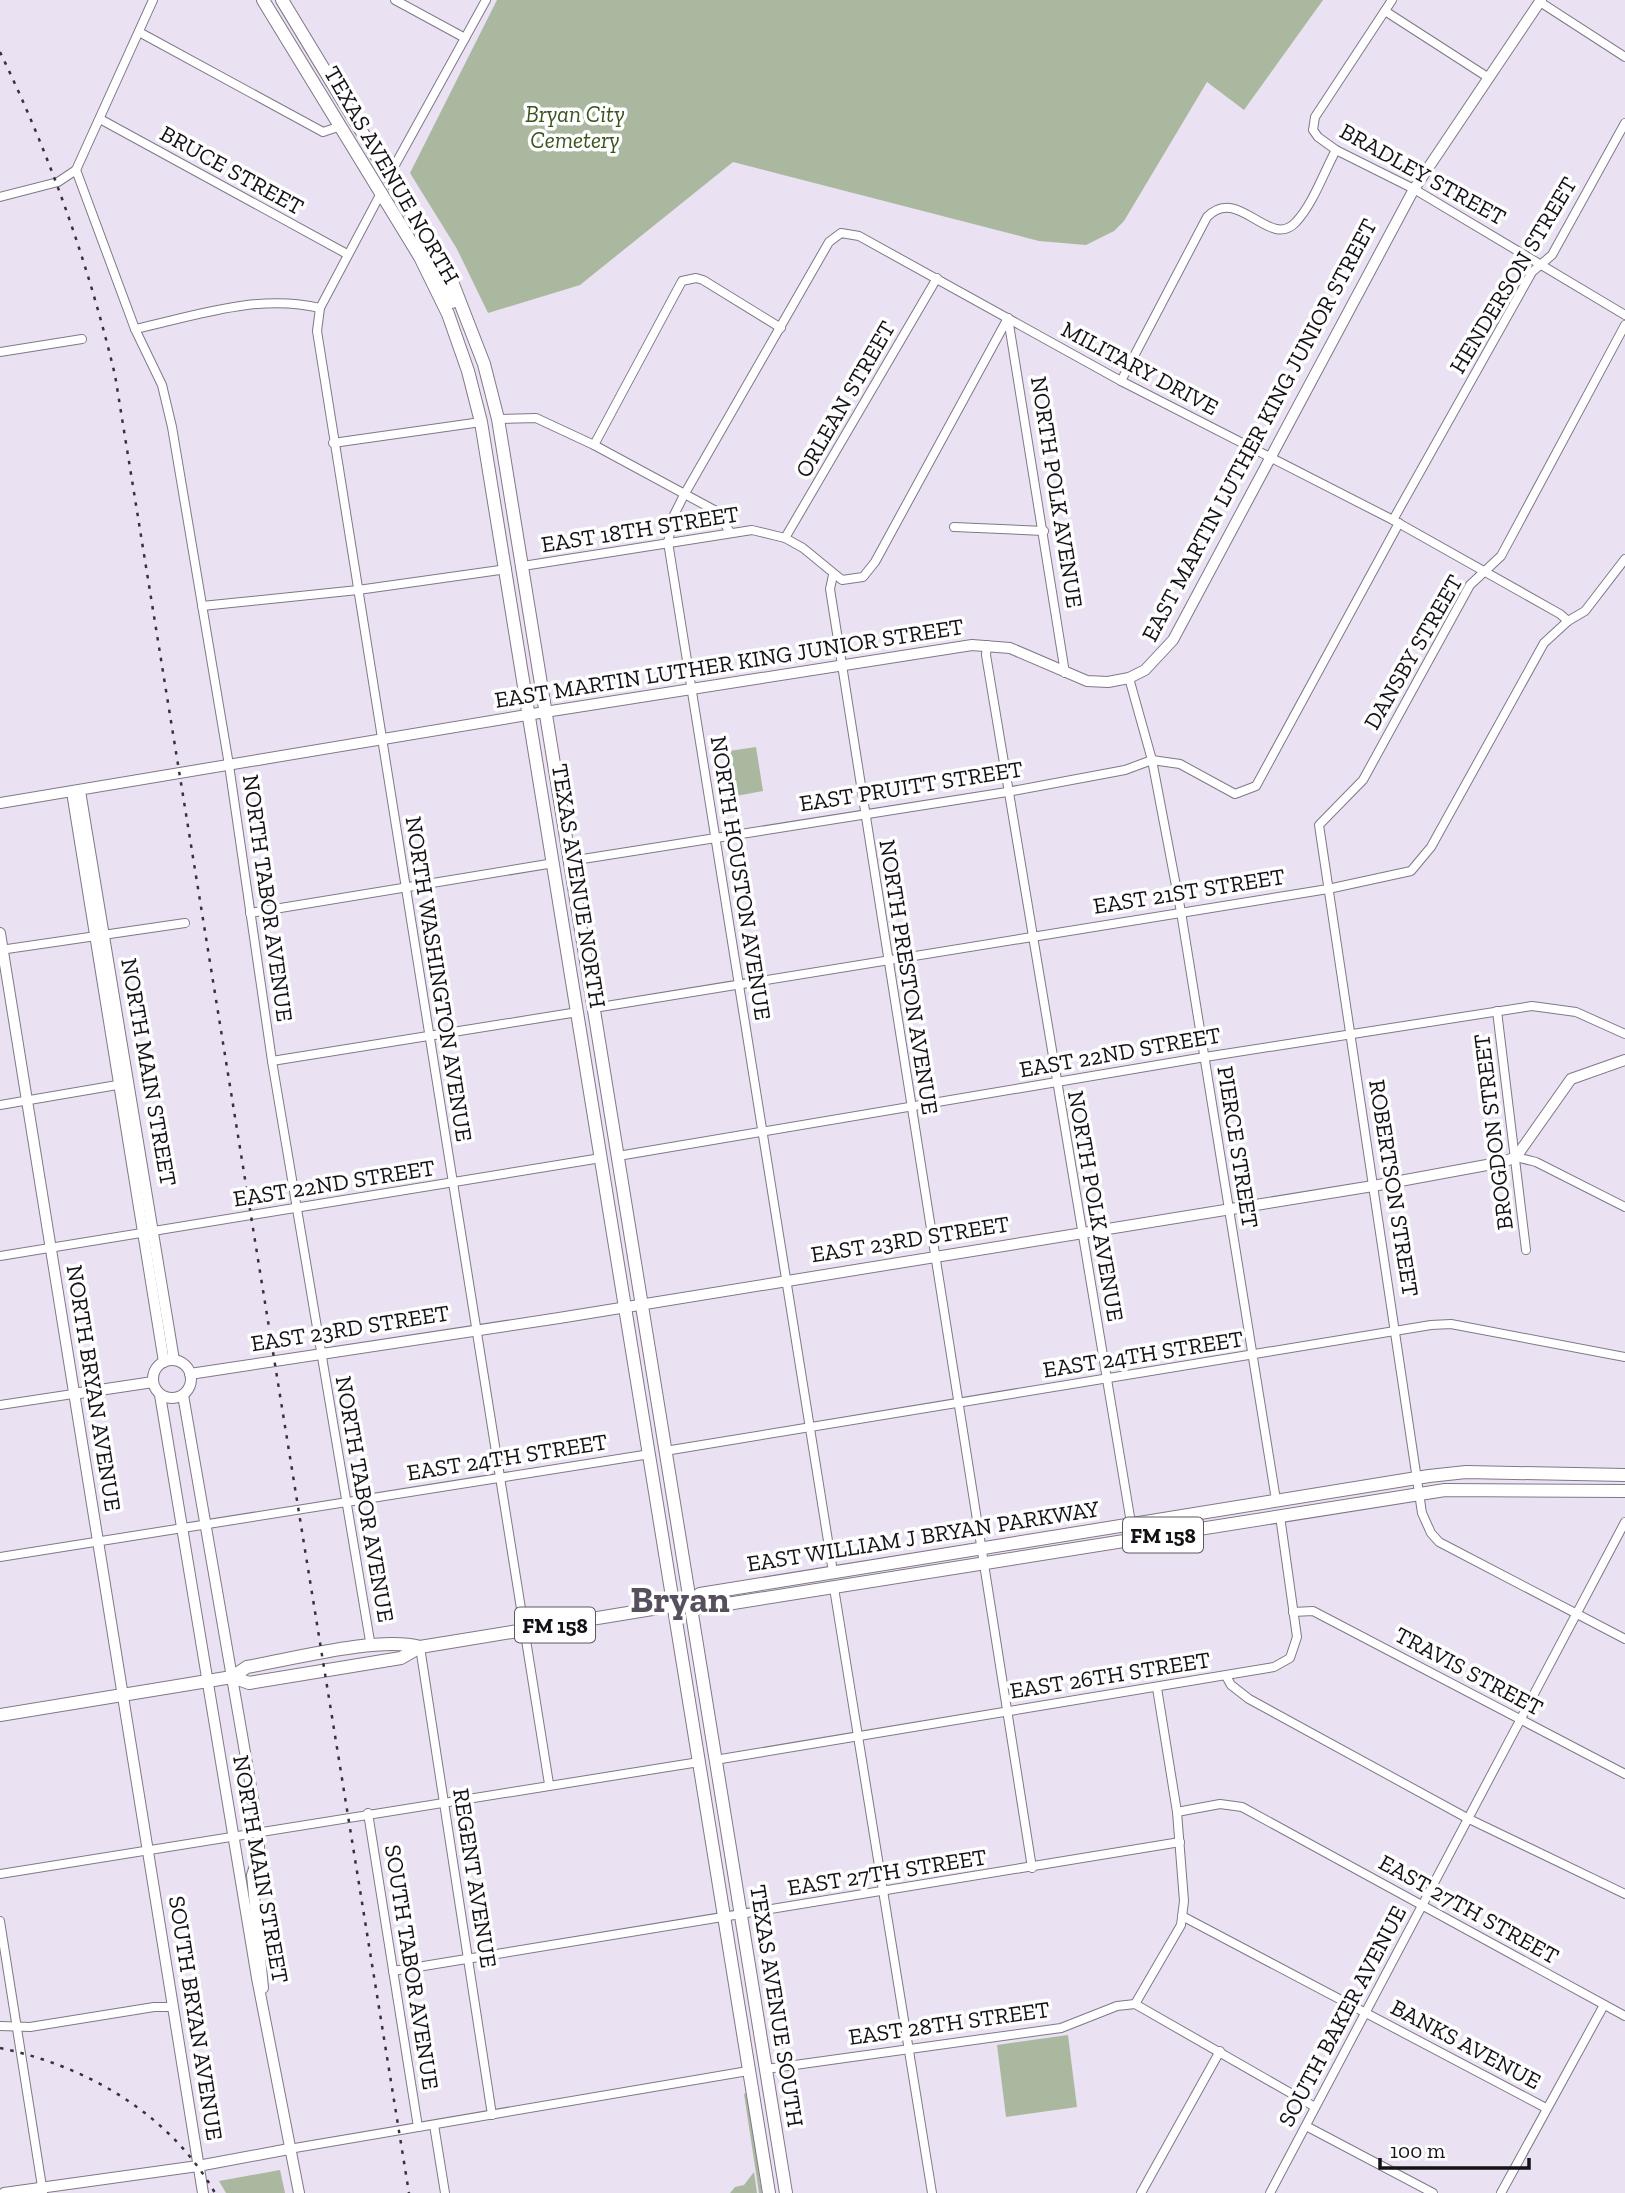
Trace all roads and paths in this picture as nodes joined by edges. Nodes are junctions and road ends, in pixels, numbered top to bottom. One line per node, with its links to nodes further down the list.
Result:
1 (153, 0): 9 (street)
2 (263, 0): 13 (main road, TEXAS AVENUE NORTH)
3 (282, 0): 19 (main road, TEXAS AVENUE NORTH)
4 (395, 0): 10 (street)
5 (486, 0): 10 (street)
6 (1392, 0): 8 (street)
7 (1541, 1): 11 (street); 12 (street, EAST MARTIN LUTHER KING JUNIOR STREET)
8 (1385, 11): 12 (street); 17 (street, BRADLEY STREET)
9 (139, 32): 14 (street); 16 (street)
10 (465, 38): 19 (street)
11 (1625, 57)
12 (1489, 78): 20 (street, EAST MARTIN LUTHER KING JUNIOR STREET)
13 (314, 83): 16 (main road, TEXAS AVENUE NORTH); 19 (main road)
14 (100, 119): 18 (street); 24 (street, BRUCE STREET)
15 (1625, 123): 25 (street, HENDERSON STREET)
16 (341, 126): 21 (main road, TEXAS AVENUE NORTH)
17 (1336, 150): 20 (street, BRADLEY STREET); 36 (street)
18 (76, 170): 22 (street); 33 (street, NORTH TABOR AVENUE)
19 (390, 174): 29 (main road, TEXAS AVENUE NORTH)
20 (1414, 189): 25 (street, BRADLEY STREET); 41 (street, EAST MARTIN LUTHER KING JUNIOR STREET)
21 (381, 193): 24 (street, NORTH WASHINGTON AVENUE); 29 (main road); 38 (main road, TEXAS AVENUE NORTH)
22 (0, 197)
23 (841, 233): 26 (street, MILITARY DRIVE); 32 (street, NORTH HOUSTON AVENUE)
24 (347, 254): 27 (street, NORTH WASHINGTON AVENUE)
25 (1544, 264): 28 (street, BRADLEY STREET); 43 (street, HENDERSON STREET)
26 (937, 278): 30 (street, MILITARY DRIVE); 47 (street, ORLEAN STREET)
27 (320, 308): 33 (street); 39 (street, NORTH WASHINGTON AVENUE)
28 (1625, 315)
29 (466, 316): 37 (main road, TEXAS AVENUE NORTH)
30 (1008, 318): 36 (street, MILITARY DRIVE); 45 (street, NORTH POLK AVENUE); 53 (street)
31 (1625, 325): 52 (street, DANSBY STREET)
32 (781, 328): 40 (street); 42 (street, NORTH HOUSTON AVENUE)
33 (135, 329): 55 (street, NORTH TABOR AVENUE)
34 (82, 339): 35 (street)
35 (0, 352)
36 (1121, 382): 41 (street, MILITARY DRIVE)
37 (498, 419): 40 (street); 50 (main road, TEXAS AVENUE NORTH)
38 (481, 422): 39 (street); 51 (main road, TEXAS AVENUE NORTH)
39 (333, 443): 54 (street, NORTH WASHINGTON AVENUE)
40 (594, 445): 42 (street)
41 (1268, 457): 43 (street, MILITARY DRIVE); 60 (street, EAST MARTIN LUTHER KING JUNIOR STREET)
42 (684, 495): 46 (street); 48 (street, NORTH HOUSTON AVENUE)
43 (1396, 522): 52 (street, MILITARY DRIVE); 65 (street, HENDERSON STREET)
44 (954, 527): 45 (street)
45 (1044, 531): 59 (street, NORTH POLK AVENUE)
46 (730, 532): 47 (street, EAST 18TH STREET); 48 (street, EAST 18TH STREET)
47 (785, 538): 53 (street, EAST 18TH STREET)
48 (668, 542): 50 (street, EAST 18TH STREET); 61 (street, NORTH HOUSTON AVENUE)
49 (1625, 559): 56 (street, EAST 21ST STREET)
50 (523, 566): 62 (main road, TEXAS AVENUE NORTH)
51 (507, 569): 54 (street); 63 (main road, TEXAS AVENUE NORTH)
52 (1482, 572): 56 (street, MILITARY DRIVE); 75 (street, DANSBY STREET)
53 (833, 575): 58 (street, NORTH PRESTON AVENUE)
54 (358, 590): 55 (street); 64 (street, NORTH WASHINGTON AVENUE)
55 (202, 606): 66 (street, NORTH TABOR AVENUE)
56 (1568, 621): 75 (street, EAST 21ST STREET)
57 (987, 645): 58 (street, EAST MARTIN LUTHER KING JUNIOR STREET); 59 (street, EAST MARTIN LUTHER KING JUNIOR STREET); 68 (street, NORTH POLK AVENUE)
58 (841, 665): 61 (street, EAST MARTIN LUTHER KING JUNIOR STREET); 70 (street, NORTH PRESTON AVENUE)
59 (1065, 673): 60 (street, EAST MARTIN LUTHER KING JUNIOR STREET)
60 (1129, 678): 65 (street, PIERCE STREET)
61 (692, 690): 62 (street, EAST MARTIN LUTHER KING JUNIOR STREET); 71 (street, NORTH HOUSTON AVENUE)
62 (545, 712): 63 (street, EAST MARTIN LUTHER KING JUNIOR STREET); 72 (main road, TEXAS AVENUE NORTH)
63 (529, 714): 64 (street, EAST MARTIN LUTHER KING JUNIOR STREET); 73 (main road, TEXAS AVENUE NORTH)
64 (381, 739): 66 (street, EAST MARTIN LUTHER KING JUNIOR STREET); 74 (street, NORTH WASHINGTON AVENUE)
65 (1152, 760): 68 (street, EAST PRUITT STREET); 76 (street, PIERCE STREET)
66 (229, 765): 67 (street, EAST MARTIN LUTHER KING JUNIOR STREET); 77 (street, NORTH TABOR AVENUE)
67 (76, 792): 69 (street, EAST MARTIN LUTHER KING JUNIOR STREET); 80 (street, NORTH MAIN STREET)
68 (1007, 792): 70 (street, EAST PRUITT STREET); 81 (street, NORTH POLK AVENUE)
69 (0, 803)
70 (863, 813): 71 (street, EAST PRUITT STREET); 83 (street, NORTH PRESTON AVENUE)
71 (717, 837): 72 (street, EAST PRUITT STREET); 84 (street, NORTH HOUSTON AVENUE)
72 (569, 861): 85 (main road, TEXAS AVENUE NORTH)
73 (554, 863): 74 (street); 87 (main road, TEXAS AVENUE NORTH)
74 (405, 887): 77 (street); 88 (street, NORTH WASHINGTON AVENUE)
75 (1328, 889): 76 (street, EAST 21ST STREET); 89 (street, ROBERTSON STREET)
76 (1181, 912): 81 (street, EAST 21ST STREET); 91 (street, PIERCE STREET)
77 (250, 913): 93 (street, NORTH TABOR AVENUE)
78 (185, 923): 80 (street)
79 (0, 933): 82 (street, NORTH BRYAN AVENUE)
80 (99, 936): 82 (street); 94 (street, NORTH MAIN STREET)
81 (1032, 936): 83 (street, EAST 21ST STREET); 95 (street, NORTH POLK AVENUE)
82 (1, 950): 96 (street, NORTH BRYAN AVENUE)
83 (888, 958): 84 (street, EAST 21ST STREET); 98 (street, NORTH PRESTON AVENUE)
84 (738, 985): 85 (street, EAST 21ST STREET); 99 (street, NORTH HOUSTON AVENUE)
85 (594, 1008): 100 (main road, TEXAS AVENUE NORTH)
86 (1497, 1010): 89 (street, EAST 22ND STREET); 90 (street, EAST 22ND STREET); 101 (street, BROGDON STREET)
87 (578, 1012): 88 (street); 102 (main road, TEXAS AVENUE NORTH)
88 (429, 1034): 93 (street); 103 (street, NORTH WASHINGTON AVENUE)
89 (1351, 1034): 91 (street, EAST 22ND STREET); 104 (street, ROBERTSON STREET)
90 (1625, 1034)
91 (1205, 1057): 95 (street, EAST 22ND STREET); 107 (street, PIERCE STREET)
92 (1625, 1060): 101 (street)
93 (272, 1061): 106 (street, NORTH TABOR AVENUE)
94 (124, 1084): 96 (street); 108 (street, NORTH MAIN STREET); 110 (street, NORTH MAIN STREET)
95 (1055, 1084): 98 (street, EAST 22ND STREET); 109 (street, NORTH POLK AVENUE)
96 (27, 1100): 97 (street); 111 (street, NORTH BRYAN AVENUE)
97 (0, 1105)
98 (910, 1107): 99 (street, EAST 22ND STREET); 114 (street, NORTH PRESTON AVENUE)
99 (762, 1132): 100 (street, EAST 22ND STREET); 115 (street, NORTH HOUSTON AVENUE)
100 (618, 1156): 116 (main road, TEXAS AVENUE NORTH)
101 (1516, 1157): 104 (street, EAST 23RD STREET); 105 (street); 112 (street, BROGDON STREET)
102 (601, 1158): 103 (street, EAST 22ND STREET); 117 (main road, TEXAS AVENUE NORTH)
103 (452, 1183): 106 (street, EAST 22ND STREET); 118 (street, NORTH WASHINGTON AVENUE)
104 (1373, 1186): 107 (street, EAST 23RD STREET); 119 (street, ROBERTSON STREET)
105 (1625, 1207)
106 (297, 1209): 108 (street, EAST 22ND STREET); 120 (street, NORTH TABOR AVENUE)
107 (1228, 1210): 109 (street, EAST 23RD STREET); 121 (street, PIERCE STREET)
108 (155, 1230): 110 (street, EAST 22ND STREET); 123 (street, NORTH MAIN STREET)
109 (1080, 1232): 114 (street, EAST 23RD STREET); 125 (street, NORTH POLK AVENUE)
110 (143, 1233): 111 (street, EAST 22ND STREET); 123 (street, NORTH MAIN STREET)
111 (51, 1248): 113 (street, EAST 22ND STREET); 127 (street, NORTH BRYAN AVENUE)
112 (1526, 1250)
113 (0, 1256)
114 (933, 1256): 115 (street, EAST 23RD STREET); 130 (street, NORTH PRESTON AVENUE)
115 (784, 1280): 116 (street, EAST 23RD STREET); 132 (street, NORTH HOUSTON AVENUE)
116 (641, 1305): 117 (street, EAST 23RD STREET); 133 (main road, TEXAS AVENUE NORTH)
117 (625, 1307): 118 (street, EAST 23RD STREET); 134 (main road, TEXAS AVENUE NORTH)
118 (476, 1331): 120 (street, EAST 23RD STREET); 136 (street, NORTH WASHINGTON AVENUE)
119 (1396, 1332): 121 (street, EAST 24TH STREET); 122 (street, EAST 24TH STREET); 137 (street, ROBERTSON STREET)
120 (321, 1354): 124 (street, EAST 23RD STREET); 141 (street, NORTH TABOR AVENUE)
121 (1252, 1356): 125 (street, EAST 24TH STREET); 140 (street, PIERCE STREET)
122 (1625, 1357)
123 (169, 1361): 124 (street); 126 (street)
124 (190, 1374): 129 (street)
125 (1108, 1379): 130 (street, EAST 24TH STREET); 144 (street, NORTH POLK AVENUE)
126 (153, 1382): 127 (street); 128 (street)
127 (73, 1394): 131 (street); 147 (street, NORTH BRYAN AVENUE)
128 (160, 1395): 129 (street); 146 (street, NORTH MAIN STREET)
129 (183, 1395): 145 (street, NORTH MAIN STREET)
130 (958, 1403): 132 (street, EAST 24TH STREET); 148 (street, NORTH PRESTON AVENUE)
131 (0, 1405)
132 (808, 1427): 133 (street, EAST 24TH STREET); 151 (street, NORTH HOUSTON AVENUE)
133 (665, 1451): 153 (main road, TEXAS AVENUE NORTH)
134 (650, 1454): 136 (street, EAST 24TH STREET); 154 (main road, TEXAS AVENUE NORTH)
135 (1625, 1475): 137 (main road, EAST WILLIAM J BRYAN PARKWAY / FM 158)
136 (501, 1478): 141 (street, EAST 24TH STREET); 157 (street, NORTH WASHINGTON AVENUE)
137 (1417, 1478): 139 (street, ROBERTSON STREET); 140 (main road, EAST WILLIAM J BRYAN PARKWAY / FM 158)
138 (1625, 1491): 139 (main road, EAST WILLIAM J BRYAN PARKWAY / FM 158)
139 (1419, 1494): 142 (main road, EAST WILLIAM J BRYAN PARKWAY / FM 158); 156 (street, ROBERTSON STREET)
140 (1276, 1500): 144 (main road, EAST WILLIAM J BRYAN PARKWAY / FM 158)
141 (346, 1502): 145 (street, EAST 24TH STREET); 159 (street, NORTH TABOR AVENUE)
142 (1280, 1516): 150 (main road, EAST WILLIAM J BRYAN PARKWAY / FM 158); 155 (street)
143 (1625, 1522): 156 (street, SOUTH BAKER AVENUE)
144 (1131, 1523): 148 (main road, EAST WILLIAM J BRYAN PARKWAY / FM 158)
145 (205, 1524): 146 (street, EAST 24TH STREET); 162 (street, NORTH MAIN STREET)
146 (182, 1528): 147 (street, EAST 24TH STREET); 163 (street, NORTH MAIN STREET)
147 (97, 1542): 149 (street, EAST 24TH STREET); 165 (street, NORTH BRYAN AVENUE)
148 (980, 1548): 150 (street, NORTH PRESTON AVENUE); 151 (main road, EAST WILLIAM J BRYAN PARKWAY / FM 158)
149 (0, 1558)
150 (982, 1563): 152 (main road, EAST WILLIAM J BRYAN PARKWAY / FM 158); 166 (street, NORTH PRESTON AVENUE)
151 (832, 1572): 153 (main road, EAST WILLIAM J BRYAN PARKWAY / FM 158)
152 (834, 1588): 153 (main road, EAST WILLIAM J BRYAN PARKWAY / FM 158); 169 (street)
153 (690, 1603): 154 (main road, EAST WILLIAM J BRYAN PARKWAY / FM 158); 170 (main road, TEXAS AVENUE NORTH)
154 (674, 1605): 157 (main road, EAST WILLIAM J BRYAN PARKWAY / FM 158); 171 (main road, TEXAS AVENUE NORTH)
155 (1293, 1612): 161 (street); 168 (street, TRAVIS STREET)
156 (1578, 1614): 158 (street, ROBERTSON STREET); 168 (street, SOUTH BAKER AVENUE)
157 (525, 1630): 160 (main road, EAST WILLIAM J BRYAN PARKWAY / FM 158); 173 (street, NORTH WASHINGTON AVENUE)
158 (1625, 1639)
159 (371, 1647): 160 (main road, EAST WILLIAM J BRYAN PARKWAY / FM 158); 162 (main road, EAST WILLIAM J BRYAN PARKWAY / FM 158)
160 (420, 1647): 162 (main road, EAST WILLIAM J BRYAN PARKWAY / FM 158); 174 (street, REGENT AVENUE)
161 (1226, 1676): 164 (street, EAST 26TH STREET); 177 (street, EAST 26TH STREET)
162 (232, 1677): 163 (main road, FM 158); 180 (street, NORTH MAIN STREET)
163 (208, 1681): 165 (main road, FM 158); 181 (street, NORTH MAIN STREET)
164 (1157, 1688): 166 (street, EAST 26TH STREET); 175 (street)
165 (122, 1695): 167 (main road, FM 158); 183 (street, NORTH BRYAN AVENUE)
166 (1007, 1710): 169 (street, EAST 26TH STREET); 184 (street, NORTH PRESTON AVENUE)
167 (0, 1715)
168 (1520, 1720): 172 (street, TRAVIS STREET); 177 (street, SOUTH BAKER AVENUE)
169 (858, 1735): 170 (street, EAST 26TH STREET); 186 (street)
170 (715, 1759): 178 (main road, TEXAS AVENUE NORTH)
171 (699, 1762): 173 (street); 179 (main road, TEXAS AVENUE NORTH)
172 (1625, 1774)
173 (549, 1784): 174 (street)
174 (444, 1802): 176 (street); 193 (street, REGENT AVENUE)
175 (1177, 1812): 182 (street); 188 (street, EAST 27TH STREET)
176 (368, 1813): 180 (street); 194 (street, SOUTH TABOR AVENUE)
177 (1467, 1818): 187 (street, EAST 26TH STREET); 188 (street, SOUTH BAKER AVENUE)
178 (726, 1826): 189 (main road, TEXAS AVENUE SOUTH)
179 (709, 1829): 191 (main road, TEXAS AVENUE SOUTH)
180 (258, 1833): 181 (street); 195 (street, NORTH MAIN STREET)
181 (234, 1836): 183 (street); 195 (street, NORTH MAIN STREET)
182 (1180, 1842): 184 (street, EAST 27TH STREET); 190 (street)
183 (148, 1850): 185 (street); 198 (street, SOUTH BRYAN AVENUE)
184 (1032, 1868): 186 (street, EAST 27TH STREET)
185 (0, 1874)
186 (886, 1891): 189 (street, EAST 27TH STREET); 203 (street)
187 (1625, 1894)
188 (1422, 1905): 197 (street, EAST 27TH STREET); 199 (street, SOUTH BAKER AVENUE)
189 (740, 1915): 191 (street, EAST 27TH STREET); 205 (main road, TEXAS AVENUE SOUTH)
190 (1182, 1916): 196 (street); 199 (street, BANKS AVENUE)
191 (724, 1918): 193 (street, EAST 27TH STREET); 206 (main road, TEXAS AVENUE SOUTH)
192 (0, 1921): 202 (street)
193 (468, 1959): 194 (street, EAST 27TH STREET); 209 (street, REGENT AVENUE)
194 (393, 1971): 212 (street, SOUTH TABOR AVENUE)
195 (262, 1997): 213 (street)
196 (1135, 2004): 203 (street, EAST 28TH STREET); 204 (street)
197 (1604, 2005): 200 (street, EAST 27TH STREET); 208 (street)
198 (173, 2007): 202 (street); 214 (street, SOUTH BRYAN AVENUE)
199 (1367, 2014): 207 (street, SOUTH BAKER AVENUE); 208 (street, BANKS AVENUE)
200 (1625, 2016)
201 (0, 2025): 202 (street)
202 (19, 2027): 215 (street)
203 (910, 2047): 205 (street, EAST 28TH STREET); 222 (street)
204 (1220, 2051): 207 (street); 223 (street)
205 (766, 2069): 221 (main road, TEXAS AVENUE SOUTH)
206 (748, 2071): 209 (street); 220 (main road, TEXAS AVENUE SOUTH)
207 (1315, 2107): 211 (street, SOUTH BAKER AVENUE)
208 (1546, 2108): 226 (street)
209 (492, 2115): 210 (street)
210 (434, 2124): 212 (street); 219 (street)
211 (1306, 2126): 224 (street, SOUTH BAKER AVENUE); 225 (street)
212 (418, 2127): 213 (street)
213 (289, 2149): 214 (street); 218 (street)
214 (198, 2166): 215 (street); 217 (street, SOUTH BRYAN AVENUE)
215 (43, 2190): 216 (street)
216 (4, 2193)
217 (203, 2193)
218 (299, 2193)
219 (445, 2193)
220 (769, 2193)
221 (786, 2193)
222 (932, 2193)
223 (1141, 2193)
224 (1270, 2193)
225 (1433, 2193)
226 (1501, 2193)

